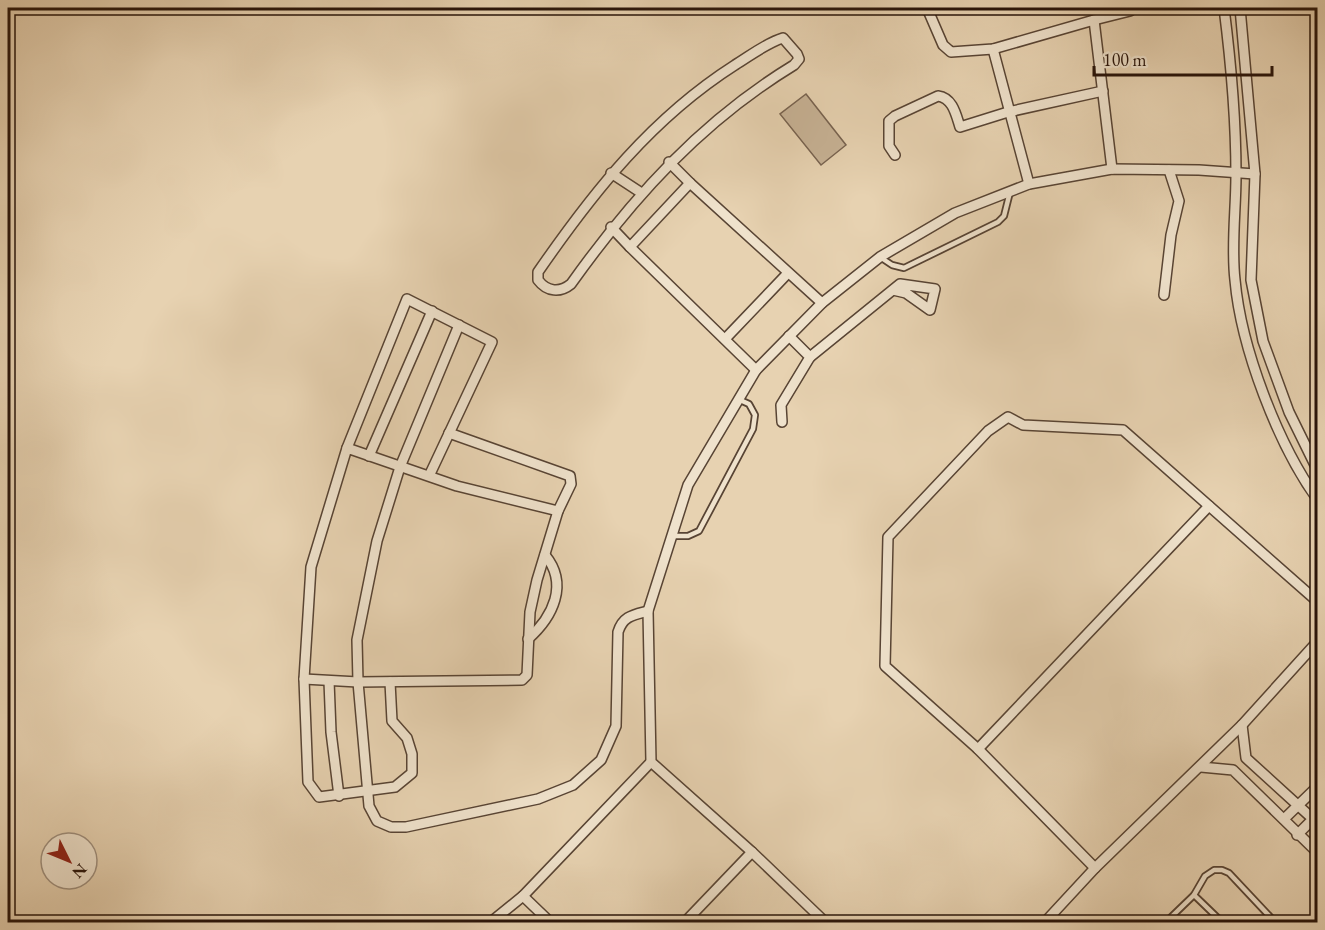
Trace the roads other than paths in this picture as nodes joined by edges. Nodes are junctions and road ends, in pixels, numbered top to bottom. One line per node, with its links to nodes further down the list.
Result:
1 (927, 8): 6 (street)
2 (1131, 8): 5 (street)
3 (1224, 8): 14 (street)
4 (1240, 8): 15 (street)
5 (1094, 20): 6 (street); 7 (street)
6 (993, 49): 8 (street)
7 (1103, 91): 8 (street); 11 (street)
8 (1008, 112): 9 (street); 17 (street)
9 (895, 154)
10 (669, 162): 13 (street); 16 (street); 18 (street)
11 (1112, 169): 12 (street); 17 (street)
12 (1169, 170): 14 (street); 25 (street)
13 (611, 173): 18 (street); 20 (street)
14 (1236, 174): 15 (street); 41 (street)
15 (1255, 174): 39 (street)
16 (690, 183): 21 (street); 23 (street)
17 (1029, 184): 19 (street)
18 (640, 192): 20 (street)
19 (1010, 192): 22 (street); 22 (lane)
20 (611, 227): 21 (street)
21 (630, 247): 30 (street)
22 (880, 257): 26 (street)
23 (788, 273): 26 (street); 30 (street)
24 (893, 290): 24 (street); 31 (street)
25 (1164, 295)
26 (822, 303): 29 (street)
27 (432, 311): 28 (street); 36 (street); 37 (street)
28 (459, 325): 35 (street); 38 (street)
29 (789, 336): 31 (street); 32 (street)
30 (725, 339): 32 (street)
31 (810, 357): 34 (street)
32 (756, 370): 33 (street)
33 (740, 400): 44 (street); 44 (lane)
34 (782, 422)
35 (449, 433): 40 (street); 43 (street)
36 (347, 448): 37 (street); 50 (street)
37 (369, 456): 38 (street)
38 (400, 466): 40 (street); 52 (street)
39 (1317, 471)
40 (430, 474): 43 (street)
41 (1317, 500)
42 (1209, 506): 46 (street); 55 (street); 55 (street)
43 (558, 511): 45 (street)
44 (672, 536): 47 (street)
45 (545, 555): 48 (street); 48 (street)
46 (1317, 602)
47 (648, 611): 57 (street); 61 (street)
48 (528, 639): 53 (street)
49 (1317, 640): 54 (street)
50 (304, 679): 51 (street); 62 (street)
51 (329, 681): 52 (street); 62 (street)
52 (358, 682): 53 (street); 61 (street)
53 (390, 682): 61 (street)
54 (1242, 725): 56 (street); 58 (street)
55 (978, 749): 69 (street)
56 (1246, 758): 59 (street); 63 (street)
57 (651, 762): 67 (street); 71 (street)
58 (1201, 767): 59 (street); 69 (street)
59 (1233, 770): 64 (street)
60 (1317, 786): 63 (street)
61 (368, 792): 62 (street)
62 (339, 796)
63 (1299, 805): 64 (street); 65 (street)
64 (1284, 819): 66 (street)
65 (1316, 819): 66 (street)
66 (1297, 835): 68 (street)
67 (752, 852): 74 (street); 75 (street)
68 (1317, 853)
69 (1095, 868): 76 (street)
70 (1194, 895): 77 (lane); 78 (lane); 79 (lane)
71 (523, 896): 72 (street); 73 (street)
72 (491, 922)
73 (550, 922)
74 (685, 922)
75 (825, 922)
76 (1045, 922)
77 (1166, 922)
78 (1222, 922)
79 (1275, 922)

